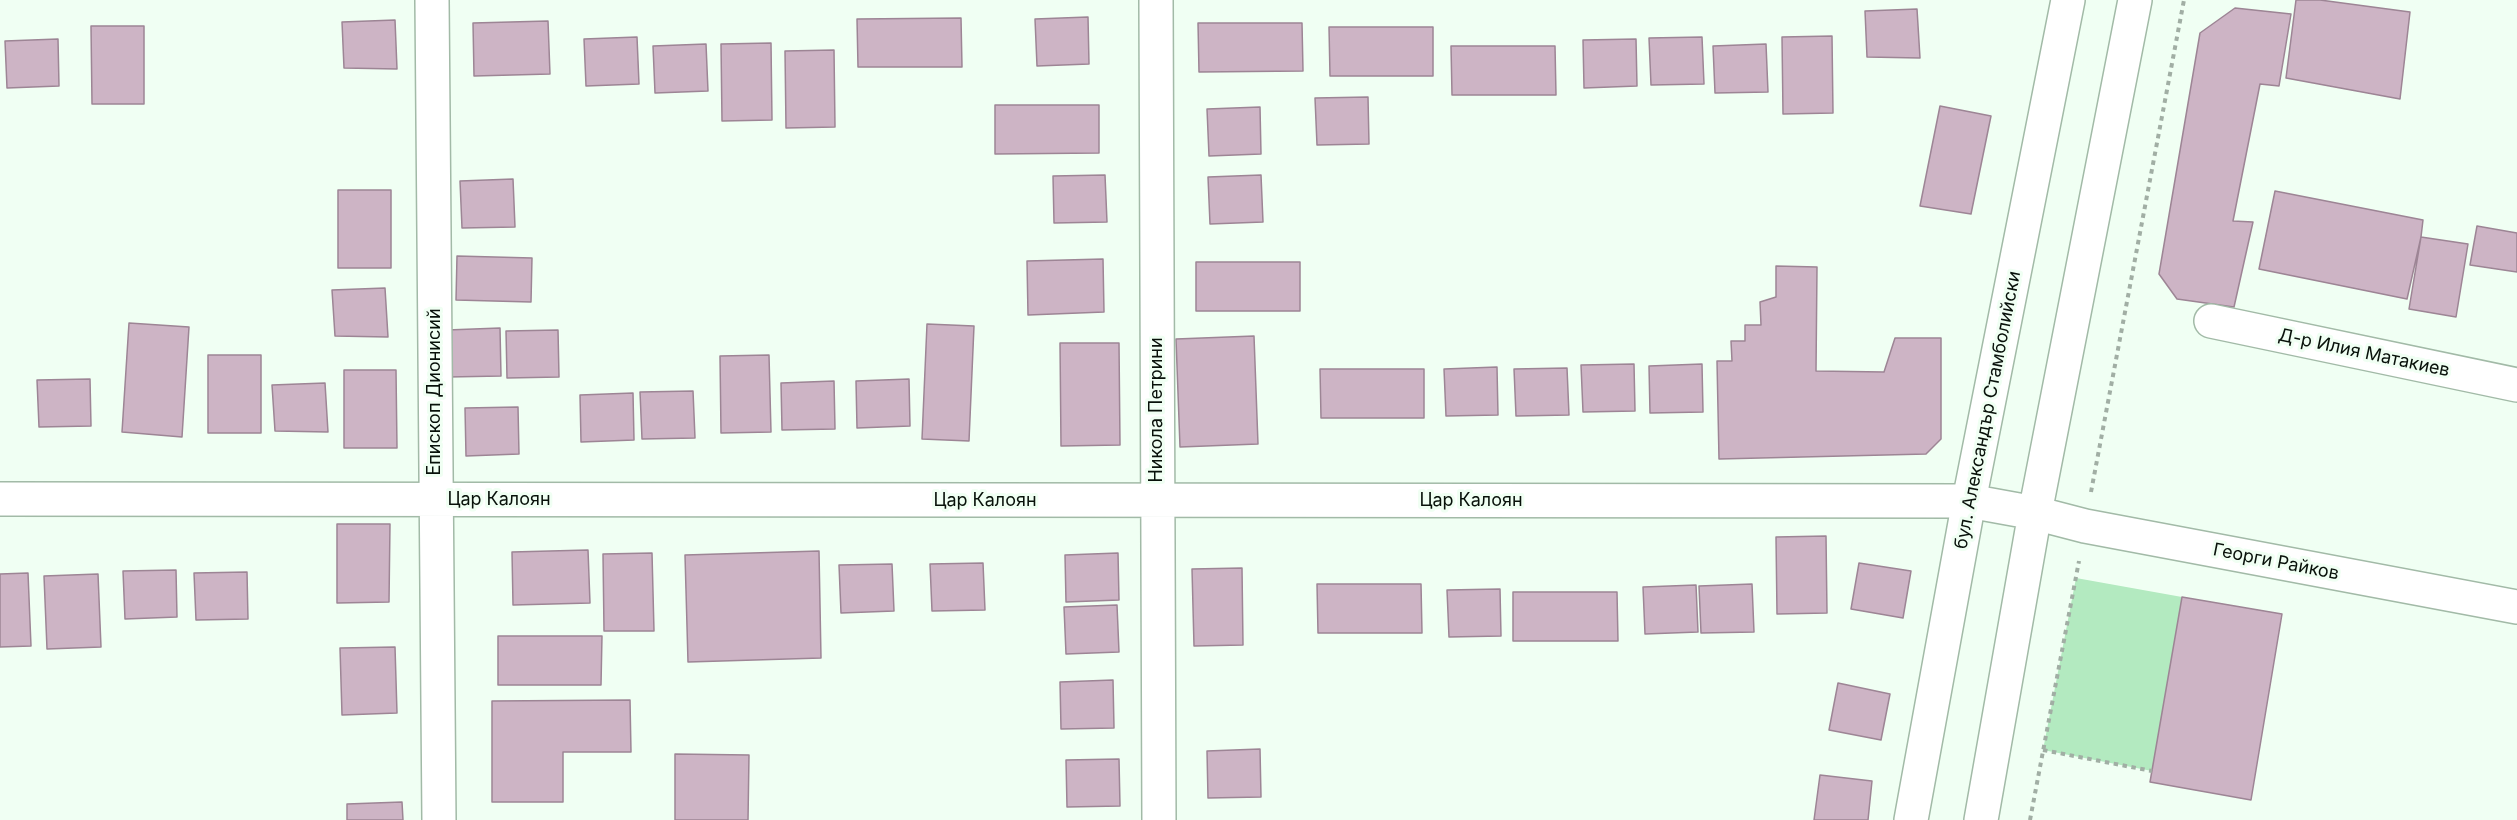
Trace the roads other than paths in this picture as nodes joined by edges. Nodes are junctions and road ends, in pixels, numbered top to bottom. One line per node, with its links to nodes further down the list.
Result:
1 (432, 0): 8 (street, Епископ Дионисий)
2 (1156, 0): 9 (street, Никола Петрини)
3 (2068, 0): 10 (street, бул. Александър Стамболийски)
4 (2134, 0): 11 (street)
5 (2211, 321): 6 (street, Д-р Илия Матакиев)
6 (2517, 385)
7 (0, 499): 8 (street, Цар Калоян)
8 (436, 500): 9 (street, Цар Калоян); 13 (street, Епископ Дионисий)
9 (1157, 501): 10 (street, Цар Калоян); 14 (street, Никола Петрини)
10 (1969, 501): 11 (street, Цар Калоян); 15 (street, бул. Александър Стамболийски)
11 (2035, 513): 12 (street, Георги Райков); 16 (street)
12 (2517, 607)
13 (439, 820)
14 (1159, 820)
15 (1911, 820)
16 (1980, 820)

